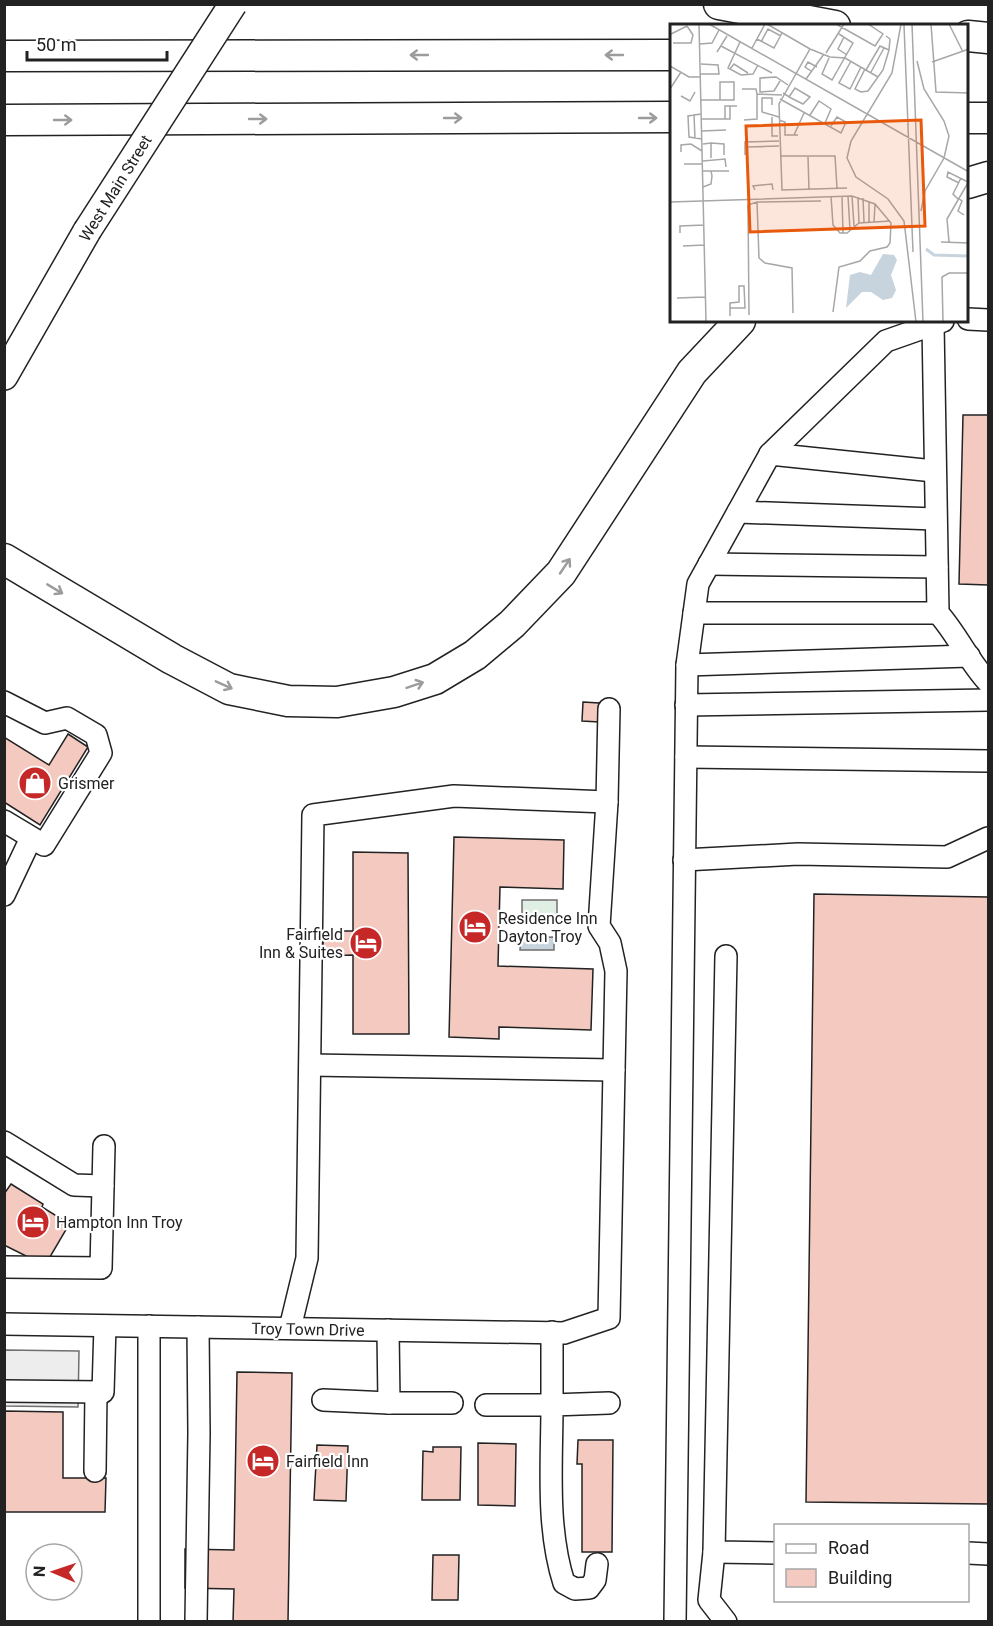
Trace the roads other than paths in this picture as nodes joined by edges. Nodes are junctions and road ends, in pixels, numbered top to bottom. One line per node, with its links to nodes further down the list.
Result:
1 (233, 4): 20 (main road, West Main Street, bridge)
2 (719, 4): 3 (highway)
3 (824, 24)
4 (969, 36): 5 (highway)
5 (988, 38)
6 (670, 55): 9 (highway, one-way to 9)
7 (969, 55): 8 (highway)
8 (988, 55)
9 (4, 56)
10 (670, 117): 13 (highway, one-way to 10)
11 (969, 117): 12 (highway)
12 (988, 118)
13 (4, 120)
14 (988, 177): 15 (highway)
15 (969, 183)
16 (969, 319): 17 (street)
17 (988, 320)
18 (739, 322): 25 (highway, one-way to 18)
19 (938, 323): 21 (street); 22 (street)
20 (4, 376)
21 (771, 454): 22 (street); 23 (street)
22 (934, 471): 24 (street)
23 (738, 512): 24 (street); 26 (street)
24 (936, 519): 27 (street)
25 (4, 559)
26 (709, 564): 27 (street); 28 (street)
27 (937, 567): 29 (street)
28 (694, 613): 29 (street); 31 (street)
29 (938, 613): 30 (street)
30 (969, 656): 31 (street); 32 (street)
31 (687, 665): 35 (street)
32 (988, 682)
33 (988, 700): 35 (street)
34 (4, 702): 41 (street)
35 (686, 705): 37 (street)
36 (609, 709): 39 (street)
37 (686, 757): 38 (street); 43 (street)
38 (988, 761)
39 (607, 802): 46 (street); 47 (street)
40 (4, 821): 41 (street)
41 (32, 838): 44 (street)
42 (988, 838): 43 (street)
43 (684, 860): 75 (street)
44 (4, 895)
45 (726, 956): 68 (street)
46 (310, 1065): 47 (street); 56 (street)
47 (614, 1070): 58 (street, Troy Town Drive)
48 (4, 1142): 50 (street)
49 (104, 1146): 50 (street)
50 (103, 1186): 51 (street)
51 (4, 1267)
52 (4, 1324): 53 (street, Troy Town Drive)
53 (105, 1326): 54 (street, Troy Town Drive); 60 (street)
54 (149, 1326): 55 (street, Troy Town Drive); 73 (street)
55 (198, 1327): 56 (street, Troy Town Drive); 74 (street)
56 (290, 1328): 57 (street, Troy Town Drive)
57 (388, 1330): 58 (street, Troy Town Drive); 62 (street)
58 (552, 1332): 66 (street)
59 (4, 1391): 60 (street)
60 (96, 1392): 67 (street)
61 (323, 1400): 62 (street)
62 (389, 1403): 63 (street)
63 (452, 1403)
64 (609, 1403): 66 (street)
65 (486, 1405): 66 (street)
66 (552, 1405): 72 (street)
67 (95, 1471)
68 (714, 1552): 69 (street); 76 (street)
69 (774, 1552)
70 (969, 1553): 71 (street)
71 (988, 1554)
72 (597, 1564)
73 (149, 1622)
74 (196, 1622)
75 (675, 1622)
76 (726, 1622)

